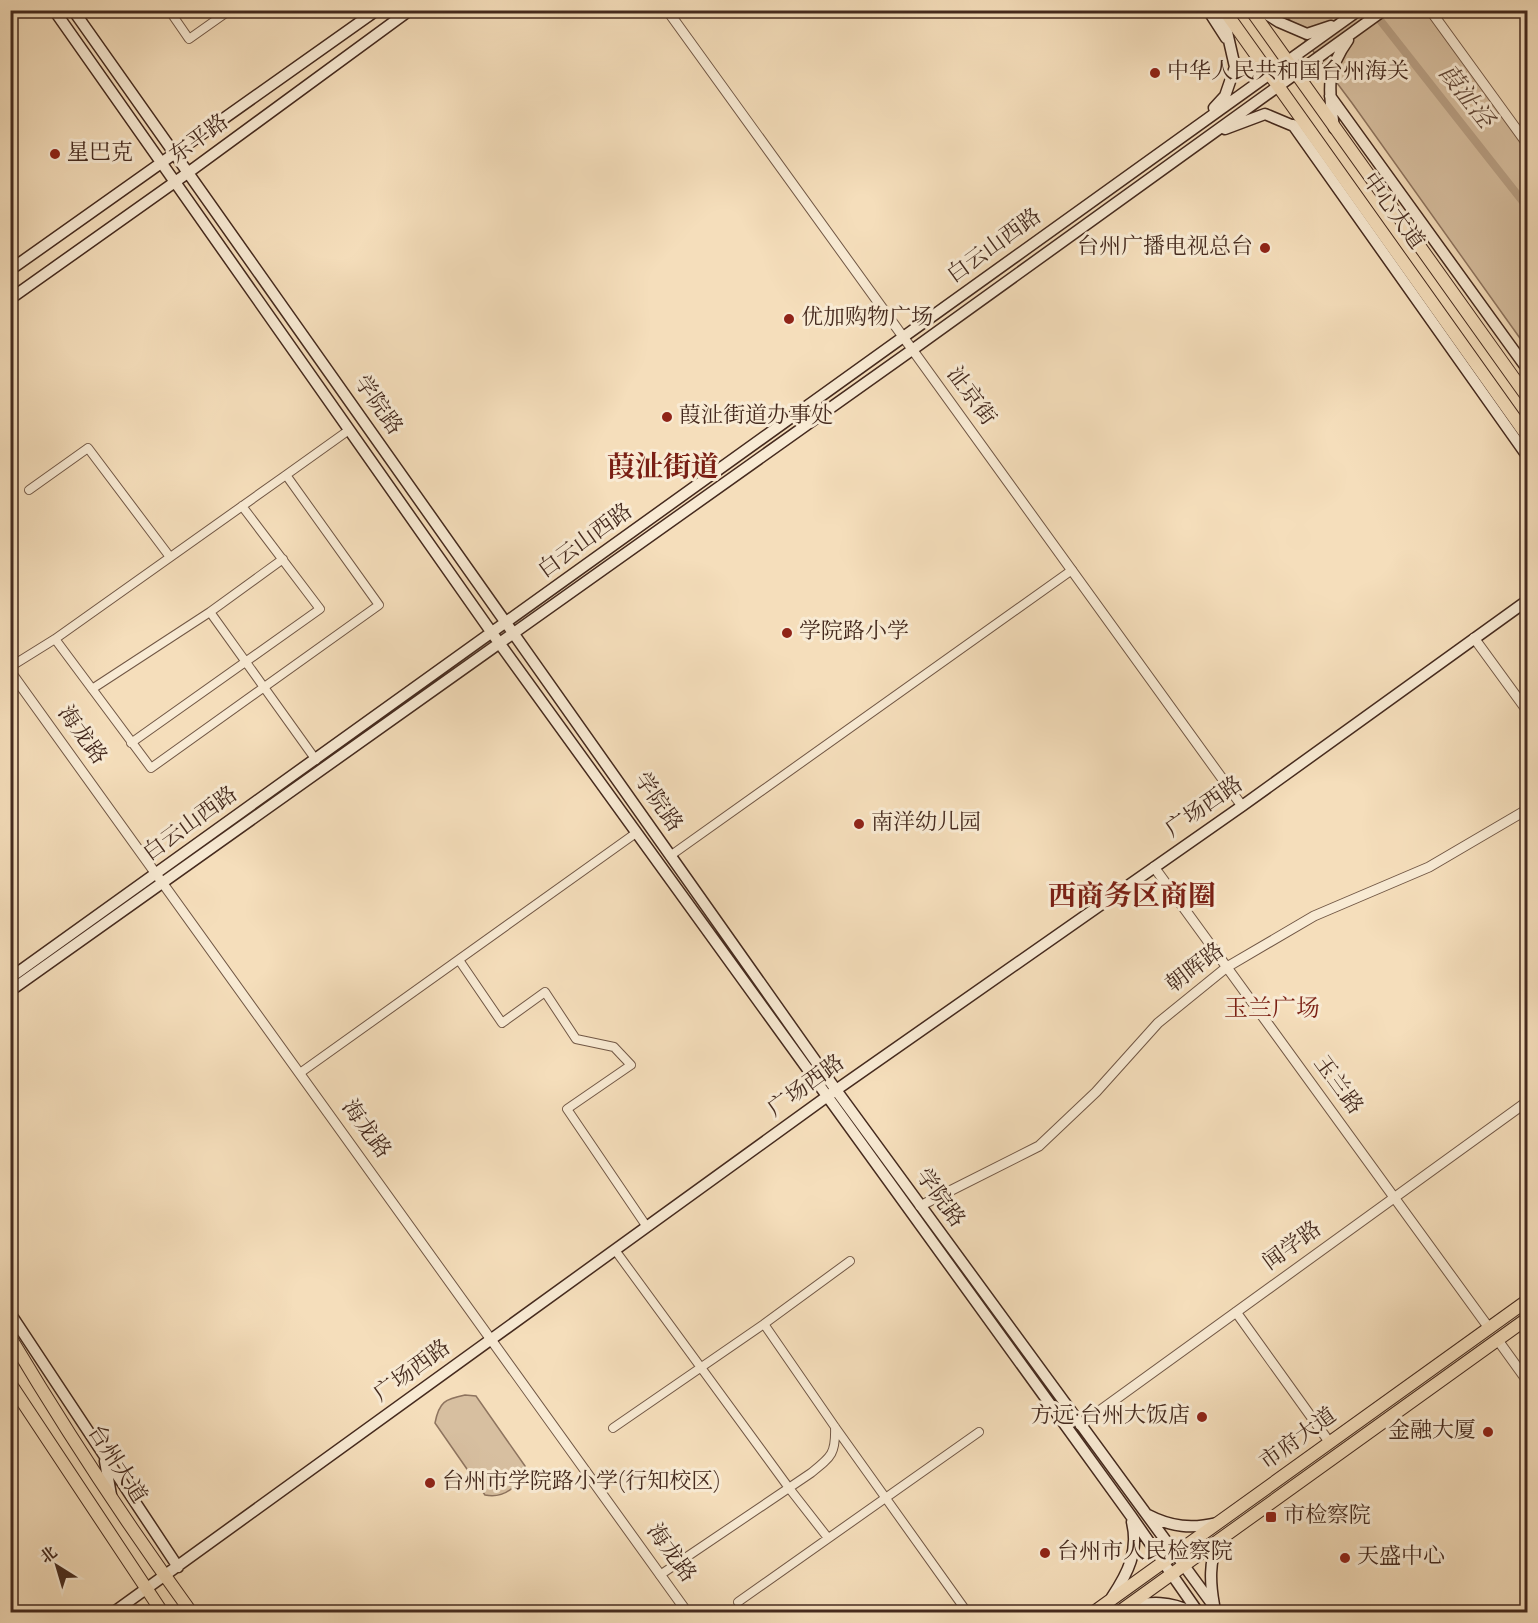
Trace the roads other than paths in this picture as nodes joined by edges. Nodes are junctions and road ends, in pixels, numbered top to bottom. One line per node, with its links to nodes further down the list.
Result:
1 (54, 10): 31 (main road, 学院路)
2 (73, 10): 30 (main road, 学院路)
3 (169, 10): 4 (street)
4 (230, 10)
5 (377, 10): 30 (main road, 东平路)
6 (410, 10): 32 (main road, 东平路)
7 (667, 10): 36 (street, 沚京街)
8 (1208, 10): 18 (main road)
9 (1223, 10): 18 (main road, 中心大道); 21 (main road, 中心大道)
10 (1251, 10): 19 (main road, 中心大道)
11 (1260, 10): 15 (main road)
12 (1384, 10): 17 (main road, 白云山西路)
13 (1430, 10): 29 (street)
14 (1356, 12): 16 (main road, 白云山西路)
15 (1269, 14): 16 (main road)
16 (1342, 22): 19 (main road, 白云山西路)
17 (1358, 29): 20 (main road, 白云山西路); 23 (main road, 中心大道)
18 (1231, 45): 24 (main road, 中心大道)
19 (1287, 61): 20 (main road, 中心大道); 21 (main road, 白云山西路)
20 (1295, 73): 22 (main road, 白云山西路); 26 (main road, 中心大道)
21 (1268, 74): 22 (main road, 中心大道); 24 (main road, 白云山西路)
22 (1277, 86): 27 (main road, 白云山西路); 28 (main road, 中心大道)
23 (1330, 96): 26 (main road, 中心大道); 38 (main road)
24 (1200, 124): 36 (main road, 白云山西路)
25 (1293, 125): 27 (main road, 白云山西路); 28 (main road, 白云山西路); 42 (main road)
26 (1334, 128): 39 (main road, 中心大道)
27 (1203, 140): 37 (main road, 白云山西路)
28 (1319, 145): 41 (main road, 中心大道)
29 (1527, 146)
30 (176, 154): 31 (main road, 东平路); 32 (main road, 学院路)
31 (162, 164): 33 (main road, 学院路); 34 (main road, 东平路)
32 (189, 172): 33 (main road, 东平路); 51 (main road, 学院路)
33 (175, 182): 35 (main road, 东平路); 40 (main road, 学院路)
34 (10, 270)
35 (10, 298)
36 (903, 338): 37 (street, 沚京街); 51 (main road, 白云山西路)
37 (912, 350): 48 (street, 沚京街); 53 (main road, 白云山西路)
38 (1527, 370)
39 (1527, 398)
40 (350, 430): 43 (street); 52 (main road, 学院路)
41 (1527, 436)
42 (1527, 457)
43 (286, 475): 45 (street); 59 (street)
44 (29, 490): 46 (street)
45 (242, 506): 46 (street); 47 (street)
46 (170, 557): 55 (street)
47 (283, 559): 50 (street); 57 (street)
48 (1072, 570): 64 (street, 沚京街); 67 (street)
49 (1527, 600): 54 (main road, 广场西路)
50 (210, 612): 57 (street); 60 (street)
51 (506, 623): 52 (main road, 白云山西路); 53 (main road, 学院路)
52 (492, 633): 56 (main road, 学院路); 63 (main road, 白云山西路)
53 (513, 633): 56 (main road, 白云山西路); 67 (main road, 学院路)
54 (1474, 638): 61 (street); 64 (main road, 广场西路)
55 (55, 639): 58 (street); 60 (street)
56 (500, 643): 66 (main road, 学院路); 69 (main road, 白云山西路)
57 (245, 661): 59 (street); 62 (street)
58 (10, 669): 69 (street, 海龙路)
59 (263, 686): 62 (street); 63 (street)
60 (92, 689): 62 (street)
61 (1527, 712)
62 (131, 743)
63 (316, 760): 69 (main road, 白云山西路)
64 (1242, 806): 68 (main road, 广场西路)
65 (1527, 809): 71 (street, 朝晖路)
66 (636, 833): 70 (street); 75 (main road, 学院路)
67 (670, 856): 75 (main road, 学院路)
68 (1154, 867): 71 (street, 玉兰路); 75 (main road, 广场西路)
69 (160, 878): 72 (main road, 白云山西路); 73 (main road, 白云山西路); 74 (street, 海龙路)
70 (459, 960): 74 (street); 79 (street)
71 (1227, 967): 77 (street, 玉兰路); 78 (street, 朝晖路)
72 (10, 978)
73 (10, 991)
74 (300, 1073): 89 (street, 海龙路)
75 (831, 1094): 78 (main road, 学院路); 79 (main road, 广场西路); 104 (main road, 学院路)
76 (1527, 1101): 77 (street, 闻学路)
77 (1394, 1198): 83 (street, 闻学路); 87 (street, 玉兰路)
78 (920, 1206): 94 (main road, 学院路)
79 (647, 1227): 80 (main road, 广场西路)
80 (615, 1250): 89 (main road, 广场西路); 91 (street)
81 (850, 1261): 86 (street)
82 (1527, 1300): 87 (main road, 市府大道)
83 (1236, 1312): 94 (street, 闻学路); 98 (street)
84 (10, 1313): 99 (main road)
85 (1527, 1318): 90 (main road, 市府大道)
86 (764, 1324): 91 (street); 95 (street)
87 (1489, 1328): 98 (main road, 市府大道)
88 (10, 1337): 101 (main road, 台州大道)
89 (492, 1339): 111 (main road, 广场西路); 112 (street, 海龙路)
90 (1497, 1339): 92 (street); 107 (main road, 市府大道)
91 (700, 1367): 96 (street); 100 (street)
92 (1527, 1382)
93 (12, 1386): 115 (main road, 台州大道)
94 (1080, 1425): 103 (main road, 学院路)
95 (835, 1427): 100 (street); 102 (street)
96 (613, 1428)
97 (979, 1432): 102 (street)
98 (1330, 1443): 105 (main road, 市府大道)
99 (105, 1456): 101 (main road); 111 (main road)
100 (789, 1488): 106 (street); 112 (street)
101 (111, 1496): 114 (main road, 台州大道)
102 (885, 1498): 106 (street); 124 (street)
103 (1145, 1513): 105 (main road); 108 (main road, 学院路)
104 (1131, 1516): 109 (main road, 学院路); 117 (main road)
105 (1220, 1522): 108 (main road, 市府大道)
106 (828, 1538): 116 (street)
107 (1218, 1541): 110 (main road, 市府大道); 119 (main road)
108 (1176, 1554): 109 (main road, 市府大道); 110 (main road, 学院路)
109 (1163, 1563): 113 (main road, 学院路); 117 (main road, 市府大道)
110 (1184, 1566): 113 (main road, 市府大道); 119 (main road, 学院路)
111 (178, 1567): 114 (main road, 广场西路)
112 (660, 1575): 123 (street, 海龙路)
113 (1171, 1575): 118 (main road, 市府大道); 127 (main road, 学院路)
114 (165, 1576): 115 (main road, 广场西路); 122 (main road, 台州大道)
115 (146, 1590): 120 (main road, 广场西路); 121 (main road, 台州大道)
116 (738, 1602)
117 (1109, 1602): 125 (main road, 市府大道)
118 (1122, 1610): 126 (main road)
119 (1216, 1610)
120 (114, 1612)
121 (162, 1612)
122 (191, 1612)
123 (687, 1612)
124 (967, 1612)
125 (1094, 1612)
126 (1192, 1612)
127 (1198, 1612)

